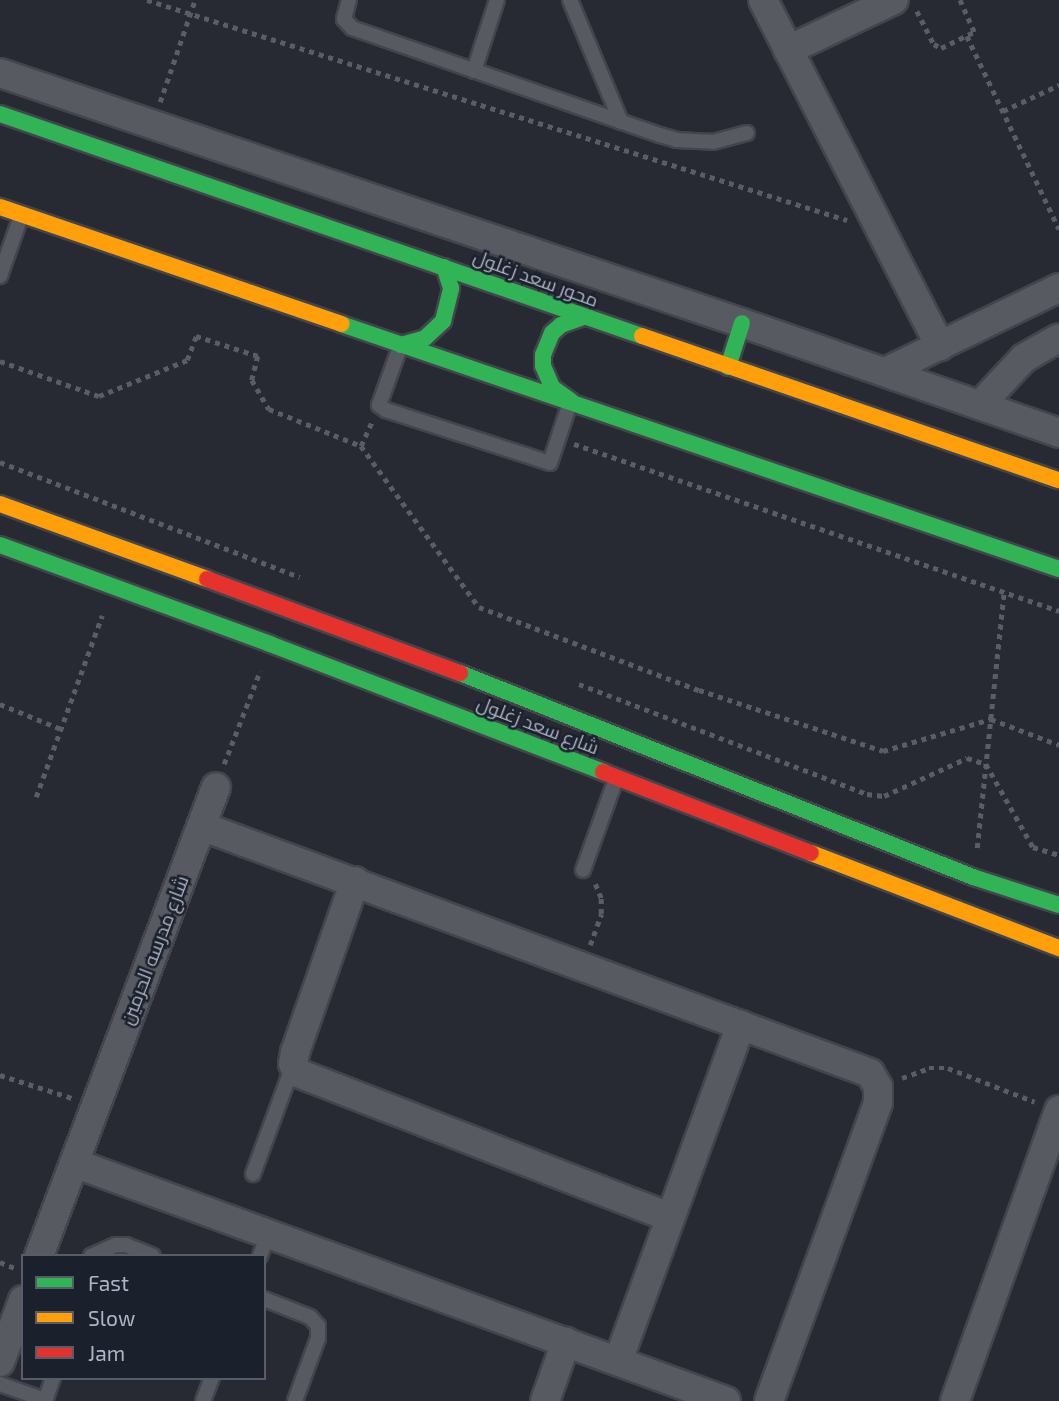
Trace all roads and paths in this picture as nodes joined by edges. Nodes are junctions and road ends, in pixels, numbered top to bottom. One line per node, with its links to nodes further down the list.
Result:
1 (147, 0): 10 (path)
2 (195, 0): 10 (path)
3 (349, 0): 13 (lane)
4 (497, 0): 13 (lane)
5 (570, 0): 18 (lane)
6 (763, 0): 12 (street)
7 (894, 0): 12 (street)
8 (911, 0): 11 (path)
9 (960, 0): 11 (path)
10 (190, 14): 19 (path); 24 (path)
11 (967, 36): 16 (path)
12 (788, 50): 24 (street)
13 (474, 71): 18 (lane)
14 (0, 73): 19 (street)
15 (1059, 85): 16 (path)
16 (1003, 111): 23 (path)
17 (0, 114): 25 (main road, محور سعد زغلول)
18 (621, 121): 20 (lane)
19 (152, 125): 29 (street)
20 (747, 134)
21 (0, 207): 22 (main road)
22 (22, 214): 26 (lane); 31 (main road)
23 (1059, 229)
24 (881, 231): 32 (street)
25 (444, 267): 28 (main road, محور سعد زغلول); 31 (main road)
26 (0, 276)
27 (1059, 288): 32 (street)
28 (583, 317): 34 (main road, محور سعد زغلول); 36 (main road)
29 (743, 323): 34 (main road); 35 (street)
30 (1059, 338): 37 (street)
31 (401, 345): 36 (main road); 39 (lane)
32 (940, 346): 35 (street)
33 (0, 360): 52 (path)
34 (728, 367): 41 (main road, محور سعد زغلول)
35 (885, 372): 37 (street)
36 (570, 401): 39 (lane); 44 (main road)
37 (980, 405): 38 (street)
38 (1059, 433)
39 (560, 439): 47 (path)
40 (0, 462): 45 (path)
41 (1059, 480)
42 (0, 504): 62 (main road, شارع سعد زغلول)
43 (0, 545): 46 (main road, شارع سعد زغلول)
44 (1059, 569)
45 (311, 581)
46 (113, 585): 49 (main road, شارع سعد زغلول); 53 (path)
47 (1004, 592): 48 (path); 52 (path)
48 (1059, 611)
49 (270, 644): 56 (main road, شارع سعد زغلول); 57 (path)
50 (569, 680): 55 (path)
51 (0, 704): 53 (path)
52 (991, 719): 54 (path); 55 (path)
53 (61, 729): 58 (path)
54 (1059, 745)
55 (986, 764): 60 (path); 62 (path)
56 (616, 778): 61 (lane); 65 (main road, شارع سعد زغلول)
57 (216, 787): 59 (street, شارع مدرسه الحرمين)
58 (36, 797)
59 (201, 826): 63 (street); 71 (street, شارع مدرسه الحرمين)
60 (1059, 855)
61 (583, 870): 66 (path)
62 (974, 877): 64 (main road, شارع سعد زغلول)
63 (355, 881): 66 (street); 68 (street)
64 (1059, 905)
65 (1059, 948)
66 (582, 966): 67 (street)
67 (741, 1025): 70 (street); 75 (street)
68 (293, 1064): 74 (lane); 75 (street)
69 (0, 1075): 71 (path)
70 (878, 1087): 72 (path); 95 (street)
71 (96, 1106): 73 (street, شارع مدرسه الحرمين)
72 (1059, 1111): 96 (street)
73 (74, 1163): 76 (street); 77 (street, شارع مدرسه الحرمين)
74 (253, 1174)
75 (669, 1217): 85 (street)
76 (264, 1245): 84 (street)
77 (40, 1254)
78 (96, 1254): 79 (lane)
79 (148, 1254)
80 (0, 1262): 81 (path)
81 (21, 1269)
82 (266, 1300): 92 (lane)
83 (21, 1305): 86 (street)
84 (566, 1342): 85 (street); 93 (street)
85 (618, 1361): 94 (street)
86 (0, 1362)
87 (52, 1380): 90 (lane)
88 (211, 1380): 91 (lane)
89 (0, 1384): 90 (lane)
90 (45, 1400)
91 (203, 1401)
92 (295, 1401)
93 (545, 1401)
94 (726, 1401)
95 (769, 1401)
96 (955, 1401)

